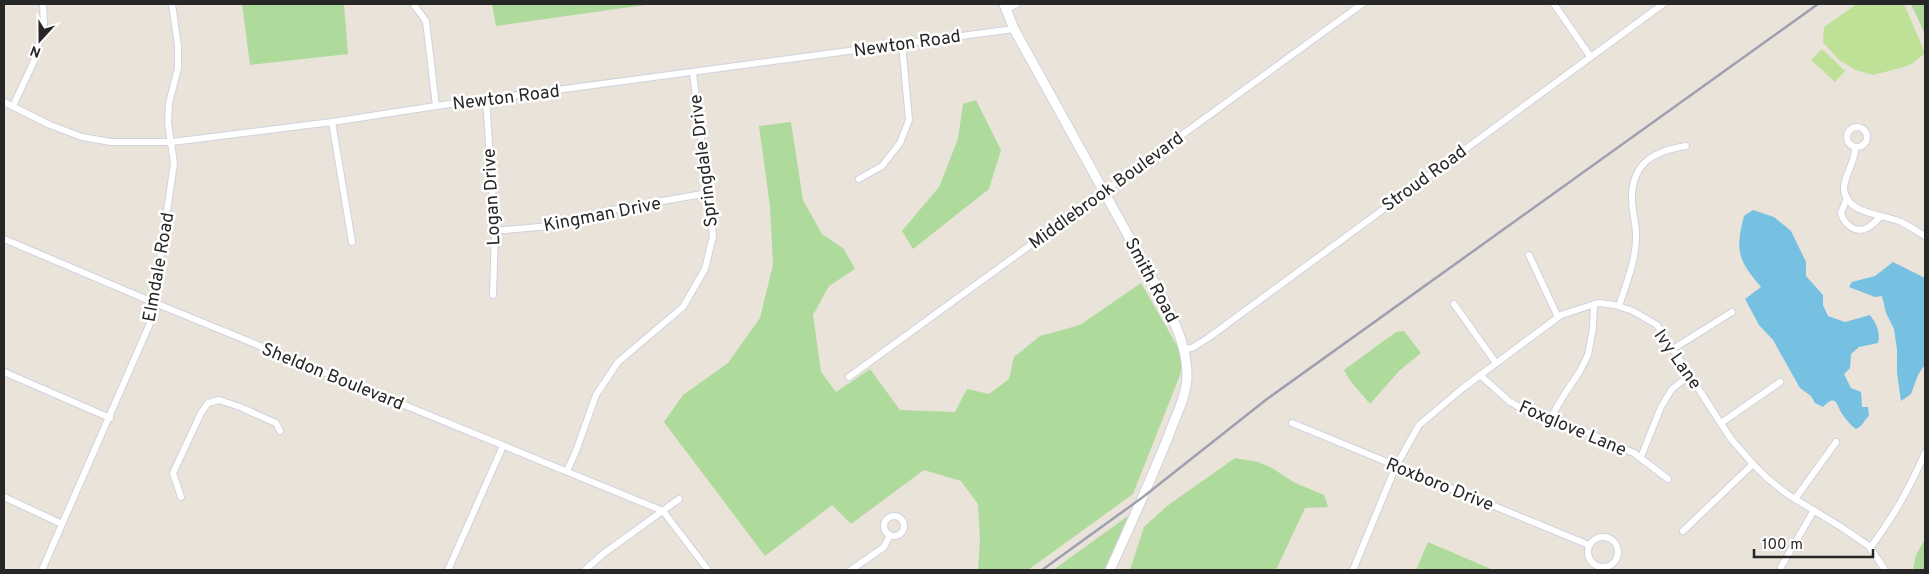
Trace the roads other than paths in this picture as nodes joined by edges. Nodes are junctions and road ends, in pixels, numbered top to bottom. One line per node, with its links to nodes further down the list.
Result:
1 (43, 4): 15 (street)
2 (172, 4): 18 (street, Elmdale Road)
3 (1017, 4): 8 (street)
4 (1362, 4): 22 (street, Middlebrook Boulevard)
5 (1554, 4): 11 (street)
6 (1663, 4): 11 (street, Stroud Road)
7 (414, 5): 16 (street)
8 (1005, 6): 9 (main road, Smith Road)
9 (1014, 29): 10 (street, Newton Road); 22 (main road, Smith Road)
10 (902, 44): 12 (street, Newton Road); 21 (street)
11 (1590, 56): 38 (street, Stroud Road)
12 (693, 73): 13 (street, Newton Road); 23 (street, Springdale Drive)
13 (486, 99): 16 (street, Newton Road); 26 (street, Logan Drive)
14 (4, 102): 15 (street, Newton Road)
15 (12, 106): 18 (street, Newton Road)
16 (436, 106): 17 (street, Newton Road)
17 (332, 122): 18 (street, Newton Road); 29 (street)
18 (172, 142): 32 (street, Elmdale Road)
19 (1686, 146): 35 (street)
20 (1855, 147): 24 (street)
21 (859, 179)
22 (1104, 191): 38 (main road, Smith Road); 44 (street, Middlebrook Boulevard)
23 (708, 193): 26 (street, Kingman Drive); 57 (street, Springdale Drive)
24 (1847, 198): 25 (street); 25 (street)
25 (1880, 217): 27 (street)
26 (495, 230): 31 (street, Logan Drive)
27 (1925, 236)
28 (4, 238): 32 (street, Sheldon Boulevard)
29 (352, 242)
30 (1529, 255): 37 (street)
31 (493, 295)
32 (155, 302): 46 (street, Elmdale Road); 52 (street, Sheldon Boulevard)
33 (1454, 304): 40 (street)
34 (1594, 304): 35 (street, Ivy Lane); 37 (street, Ivy Lane); 47 (street)
35 (1620, 306): 39 (street, Ivy Lane)
36 (1732, 312): 39 (street)
37 (1558, 317): 40 (street, Ivy Lane)
38 (1184, 349): 76 (main road, Smith Road)
39 (1673, 349): 43 (street, Ivy Lane)
40 (1496, 364): 42 (street, Ivy Lane)
41 (4, 372): 46 (street)
42 (1480, 375): 47 (street, Foxglove Lane); 56 (street, Ivy Lane)
43 (1690, 375): 49 (street, Ivy Lane); 54 (street)
44 (849, 377)
45 (1780, 382): 49 (street)
46 (110, 418): 65 (street, Elmdale Road)
47 (1550, 419): 54 (street, Foxglove Lane)
48 (1292, 423): 56 (street, Roxboro Drive)
49 (1720, 423): 55 (street, Ivy Lane)
50 (280, 431): 60 (street)
51 (1836, 442): 62 (street)
52 (503, 446): 57 (street, Sheldon Boulevard); 72 (street)
53 (1925, 453): 69 (street)
54 (1641, 457): 58 (street, Foxglove Lane)
55 (1753, 464): 62 (street, Ivy Lane); 66 (street)
56 (1396, 466): 68 (street, Roxboro Drive); 77 (street, Ivy Lane)
57 (567, 471): 64 (street, Sheldon Boulevard)
58 (1668, 480)
59 (4, 497): 65 (street)
60 (180, 497)
61 (679, 499): 64 (street)
62 (1795, 499): 63 (street, Ivy Lane)
63 (1814, 510): 69 (street, Ivy Lane); 70 (street)
64 (662, 511): 73 (street); 74 (street)
65 (62, 524): 71 (street, Elmdale Road)
66 (1684, 530)
67 (890, 535): 75 (street)
68 (1589, 545): 68 (street)
69 (1870, 548): 78 (street, Ivy Lane)
70 (1780, 567)
71 (42, 570)
72 (448, 570)
73 (585, 570)
74 (708, 570)
75 (851, 570)
76 (1110, 570)
77 (1353, 570)
78 (1885, 570)

